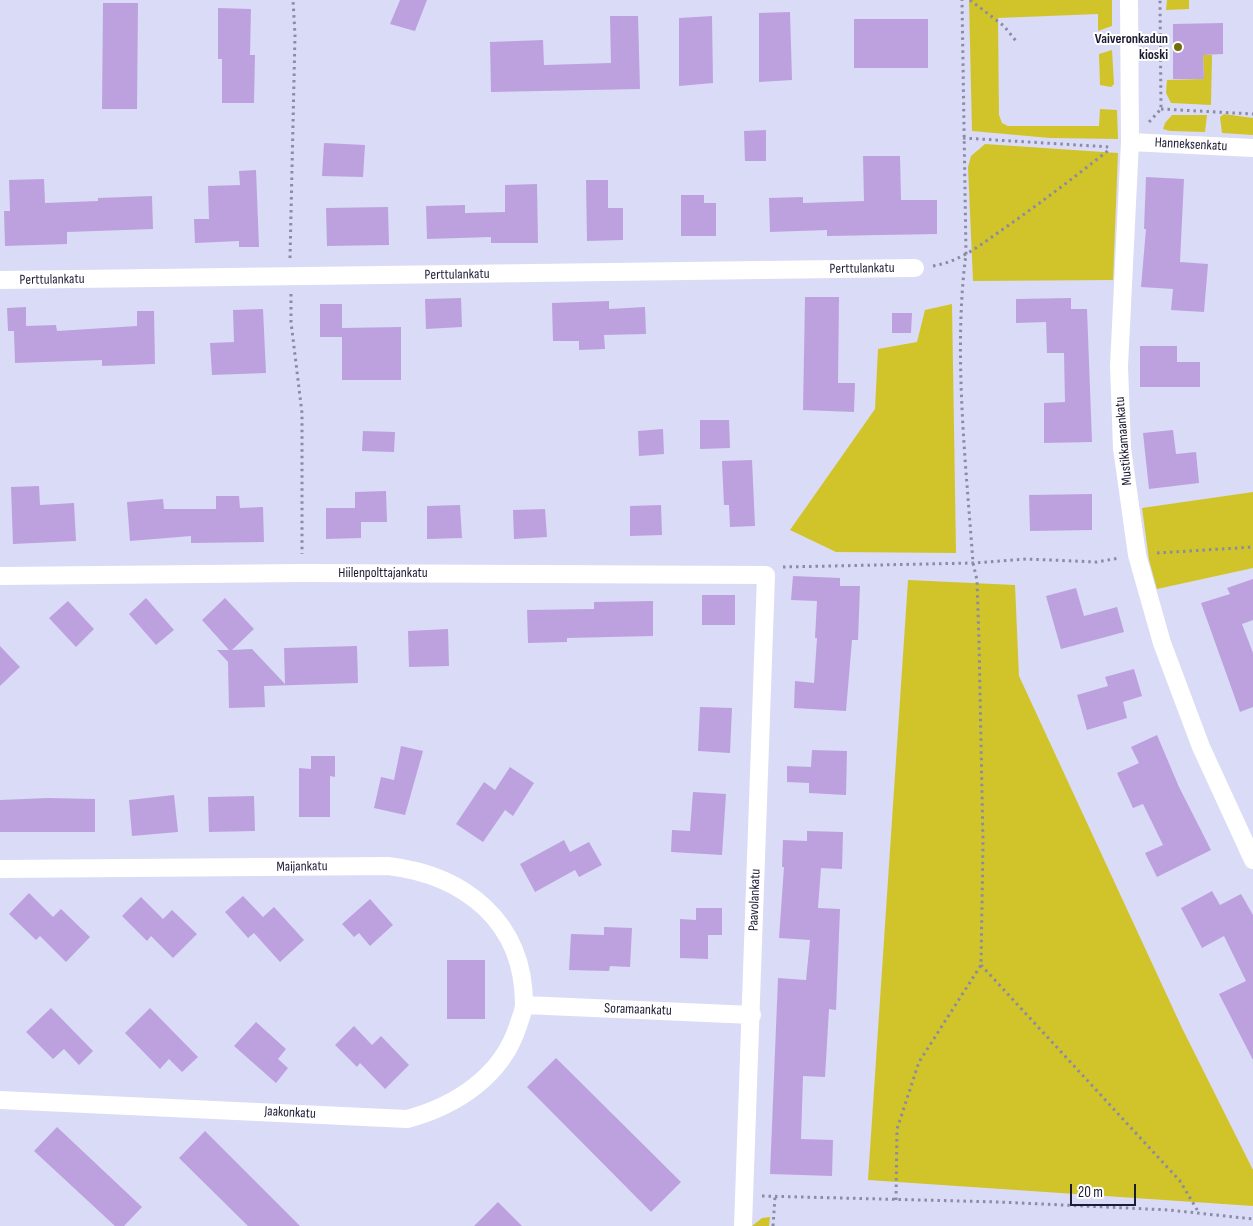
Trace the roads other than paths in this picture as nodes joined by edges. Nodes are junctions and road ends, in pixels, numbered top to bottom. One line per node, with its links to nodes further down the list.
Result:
1 (1128, 0): 2 (street, Mustikkamaankatu)
2 (1130, 142): 3 (street, Hanneksenkatu); 8 (street, Mustikkamaankatu)
3 (1253, 148)
4 (915, 268): 5 (street, Perttulankatu)
5 (0, 280)
6 (766, 575): 7 (street, Hiilenpolttajankatu); 11 (street, Paavolankatu)
7 (0, 576)
8 (1253, 860)
9 (0, 870): 10 (street, Maijankatu)
10 (525, 1006): 11 (street, Soramaankatu); 12 (street, Jaakonkatu)
11 (752, 1015): 13 (street, Paavolankatu)
12 (0, 1100)
13 (743, 1226)

